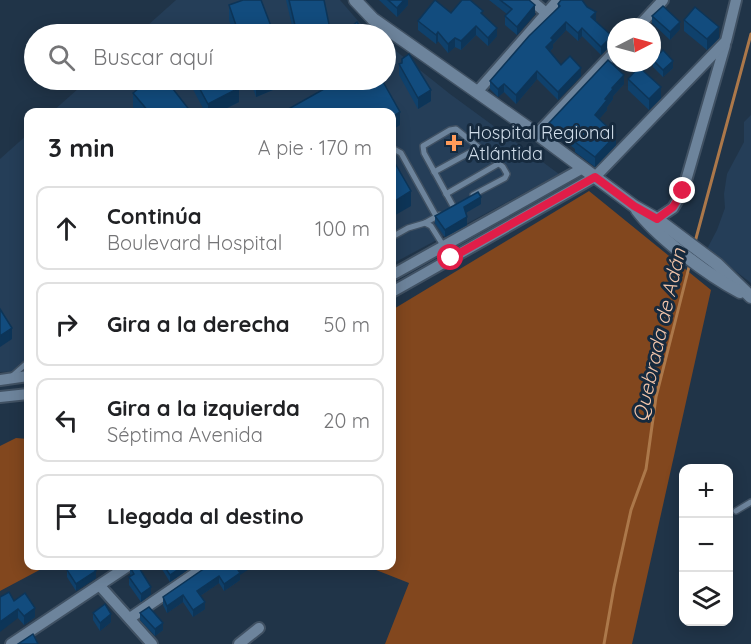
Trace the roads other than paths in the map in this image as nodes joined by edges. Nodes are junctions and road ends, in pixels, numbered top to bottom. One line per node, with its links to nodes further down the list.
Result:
1 (355, 0): 8 (street)
2 (531, 0): 6 (street)
3 (558, 0): 6 (street)
4 (663, 0): 7 (street)
5 (736, 0): 10 (street)
6 (546, 13): 12 (street)
7 (646, 18)
8 (380, 24)
9 (396, 35): 12 (street)
10 (726, 42): 19 (street); 23 (street)
11 (607, 60): 13 (street)
12 (477, 92): 13 (street)
13 (537, 134): 17 (street)
14 (478, 147): 16 (lane); 18 (lane); 18 (lane)
15 (396, 150): 22 (lane)
16 (498, 164): 20 (lane); 21 (lane)
17 (583, 168): 19 (street); 26 (street)
18 (434, 172): 20 (lane)
19 (595, 177): 23 (street); 27 (street)
20 (446, 194): 21 (lane)
21 (453, 206): 22 (lane)
22 (436, 216): 24 (lane)
23 (652, 222): 30 (street); 30 (street)
24 (425, 223): 25 (lane); 26 (lane)
25 (396, 235)
26 (443, 245): 27 (lane); 28 (street)
27 (451, 258): 29 (street)
28 (396, 273)
29 (396, 290)
30 (751, 297)
31 (24, 365): 33 (lane)
32 (24, 377): 33 (street)
33 (5, 379)
34 (24, 394): 35 (street)
35 (0, 397)
36 (751, 502): 37 (lane)
37 (736, 511)
38 (122, 570): 40 (street)
39 (200, 570): 41 (street)
40 (100, 586): 41 (street); 43 (street)
41 (129, 618): 44 (street)
42 (259, 628): 45 (street)
43 (11, 644)
44 (152, 644)
45 (239, 644)

